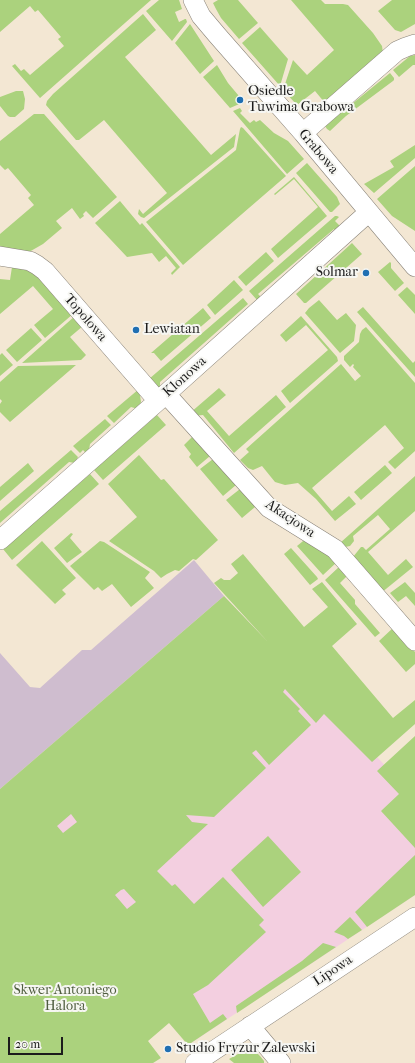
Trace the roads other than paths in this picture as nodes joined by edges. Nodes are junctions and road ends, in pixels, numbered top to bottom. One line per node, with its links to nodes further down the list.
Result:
1 (193, 0): 3 (street, Grabowa)
2 (415, 44): 3 (street)
3 (303, 134): 4 (street, Grabowa)
4 (369, 212): 6 (street, Grabowa); 7 (street, Klonowa)
5 (0, 256): 7 (street, Topolowa)
6 (415, 267)
7 (162, 398): 8 (street, Klonowa); 9 (street, Akacjowa)
8 (0, 540)
9 (415, 641)
10 (415, 917): 11 (street, Lipowa)
11 (250, 1026): 12 (street, Lipowa); 13 (street)
12 (195, 1063)
13 (281, 1063)

